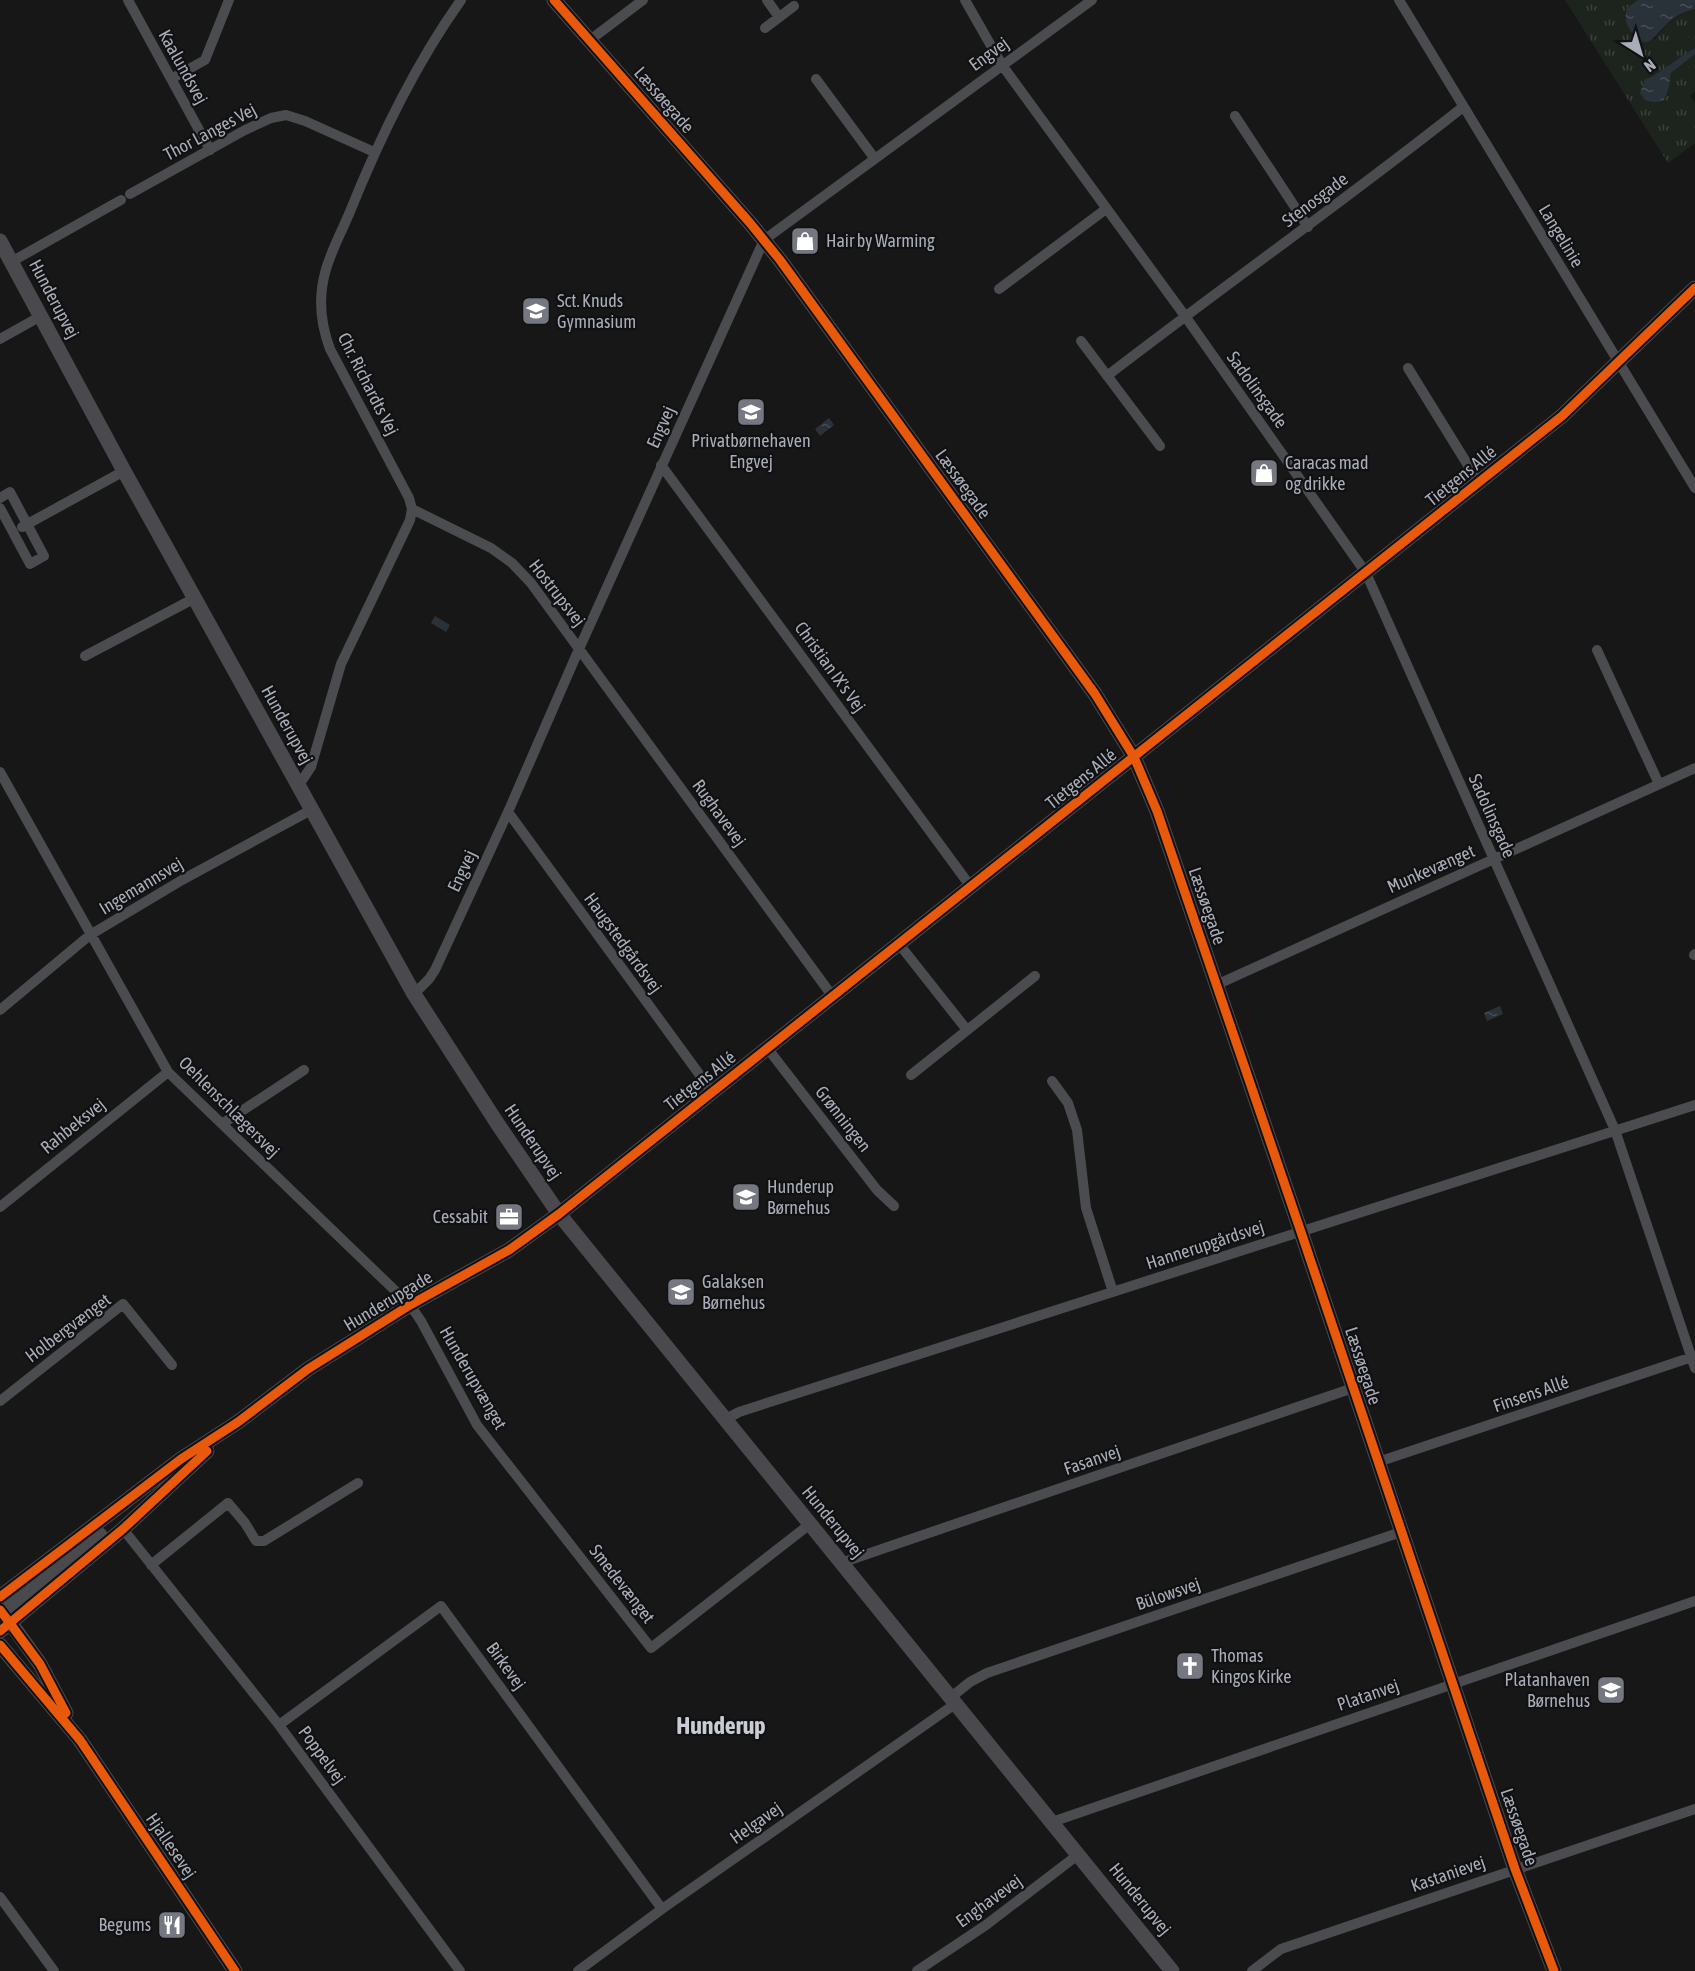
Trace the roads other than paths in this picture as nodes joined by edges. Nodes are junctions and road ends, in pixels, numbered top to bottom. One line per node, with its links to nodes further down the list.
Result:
1 (128, 0): 15 (street, Kaalundsvej)
2 (229, 0): 15 (street)
3 (461, 0): 20 (street, Chr. Richardts Vej)
4 (554, 0): 13 (street, Læssøegade)
5 (644, 0): 13 (street)
6 (766, 0): 11 (street)
7 (964, 0): 14 (street, Sadolinsgade)
8 (1092, 0): 14 (street, Engvej)
9 (1399, 0): 17 (street, Langelinie)
10 (794, 6): 11 (street)
11 (779, 17): 12 (street)
12 (765, 28)
13 (590, 40): 24 (street, Læssøegade)
14 (1002, 65): 21 (street, Engvej); 22 (street, Sadolinsgade)
15 (171, 79): 19 (street, Kaalundsvej)
16 (816, 79): 21 (street)
17 (1463, 106): 23 (street, Stenosgade); 33 (street, Langelinie)
18 (1235, 116): 23 (street)
19 (210, 150): 20 (street, Thor Langes Vej); 26 (street, Thor Langes Vej)
20 (374, 152): 43 (street, Chr. Richardts Vej)
21 (875, 159): 24 (street, Engvej)
22 (1106, 210): 28 (street); 30 (street, Sadolinsgade)
23 (1308, 227): 30 (street, Stenosgade)
24 (764, 240): 37 (street, Engvej); 51 (street, Læssøegade)
25 (0, 241): 26 (street, Hunderupvej)
26 (11, 262): 29 (street, Hunderupvej)
27 (1695, 288): 33 (street, Tietgens Allé)
28 (999, 289)
29 (41, 316): 31 (street); 38 (street, Hunderupvej)
30 (1185, 316): 35 (street); 46 (street, Sadolinsgade)
31 (0, 339)
32 (1081, 341): 35 (street)
33 (1618, 363): 39 (street, Tietgens Allé); 40 (street, Langelinie)
34 (1408, 368): 39 (street)
35 (1107, 376): 36 (street)
36 (1160, 446)
37 (661, 465): 48 (street, Engvej); 59 (street, Christian IX's Vej)
38 (124, 471): 44 (street); 47 (street, Hunderupvej)
39 (1479, 483): 46 (street, Tietgens Allé)
40 (1695, 488)
41 (0, 498): 44 (street)
42 (0, 508): 45 (street)
43 (412, 509): 48 (street, Hostrupsvej); 54 (street)
44 (27, 524): 45 (street); 45 (street)
45 (13, 532)
46 (1366, 573): 51 (street, Tietgens Allé); 58 (street, Sadolinsgade)
47 (195, 598): 50 (street); 54 (street, Hunderupvej)
48 (579, 649): 57 (street, Engvej); 65 (street, Rughavevej)
49 (1597, 650): 55 (street)
50 (85, 656)
51 (1134, 757): 59 (street, Tietgens Allé); 63 (street, Læssøegade)
52 (1695, 768): 55 (street, Munkevænget)
53 (0, 772): 60 (street, Oehlenschlægersvej)
54 (297, 783): 56 (street, Hunderupvej)
55 (1659, 784): 58 (street, Munkevænget)
56 (311, 810): 60 (street, Ingemannsvej); 64 (street, Hunderupvej)
57 (508, 812): 64 (street, Engvej); 73 (street, Haugstedgårdsvej)
58 (1493, 859): 63 (street, Munkevænget); 76 (street, Sadolinsgade)
59 (971, 887): 61 (street, Tietgens Allé)
60 (90, 935): 66 (street, Ingemannsvej); 70 (street, Oehlenschlægersvej)
61 (899, 944): 65 (street, Tietgens Allé); 67 (street)
62 (1035, 976): 67 (street)
63 (1216, 984): 80 (street, Læssøegade)
64 (414, 994): 79 (street, Hunderupvej)
65 (833, 997): 68 (street, Tietgens Allé)
66 (0, 1010)
67 (967, 1030): 71 (street)
68 (768, 1049): 73 (street, Tietgens Allé); 77 (street, Grønningen)
69 (304, 1070): 75 (street)
70 (168, 1071): 75 (street, Oehlenschlægersvej); 78 (street, Rahbeksvej)
71 (911, 1075)
72 (1052, 1081): 81 (street)
73 (713, 1092): 79 (street, Tietgens Allé)
74 (1695, 1105): 76 (street, Hannerupgårdsvej)
75 (222, 1124): 82 (street, Oehlenschlægersvej)
76 (1616, 1130): 80 (street, Hannerupgårdsvej); 83 (street, Sadolinsgade)
77 (894, 1206)
78 (0, 1207)
79 (559, 1214): 82 (street, Hunderupgade); 87 (street, Hunderupvej)
80 (1301, 1232): 81 (street, Hannerupgårdsvej); 85 (street, Læssøegade)
81 (1113, 1292): 87 (street, Hannerupgårdsvej)
82 (410, 1305): 88 (street, Hunderupgade); 90 (street, Hunderupvænget)
83 (1694, 1360): 89 (street, Finsens Allé)
84 (172, 1365): 86 (street, Holbergvænget)
85 (1353, 1388): 89 (street, Læssøegade); 96 (street, Fasanvej)
86 (0, 1401)
87 (726, 1419): 93 (street, Hunderupvej)
88 (238, 1422): 92 (street, Hunderupgade); 94 (street, Hunderupgade)
89 (1378, 1462): 95 (street, Læssøegade)
90 (509, 1466): 93 (street, Smedevænget)
91 (358, 1483): 97 (street)
92 (120, 1506): 98 (street, Hunderupgade); 100 (street)
93 (810, 1524): 96 (street, Hunderupvej)
94 (123, 1529): 97 (street, Poppelvej); 100 (street, Hunderupgade)
95 (1401, 1532): 102 (street, Læssøegade); 103 (street, Bülowsvej)
96 (842, 1563): 103 (street, Hunderupvej)
97 (151, 1565): 104 (street, Poppelvej)
98 (0, 1597)
99 (1695, 1601): 102 (street, Platanvej)
100 (2, 1621): 105 (street, Hjallesevej)
101 (0, 1645): 105 (street, Hjallesevej)
102 (1453, 1683): 107 (street, Platanvej); 109 (street, Læssøegade)
103 (952, 1701): 107 (street, Hunderupvej); 111 (street, Helgavej)
104 (279, 1725): 111 (street, Birkevej); 114 (street, Poppelvej)
105 (80, 1740): 113 (street, Hjallesevej)
106 (1695, 1809): 109 (street, Kastanievej)
107 (1052, 1822): 108 (street, Hunderupvej)
108 (1078, 1854): 116 (street, Enghavevej); 117 (street, Hunderupvej)
109 (1515, 1869): 118 (street, Kastanievej); 119 (street, Læssøegade)
110 (0, 1897): 112 (street)
111 (662, 1909): 115 (street, Helgavej)
112 (54, 1971)
113 (235, 1971)
114 (460, 1971)
115 (578, 1971)
116 (917, 1971)
117 (1172, 1971)
118 (1252, 1971)
119 (1554, 1971)

